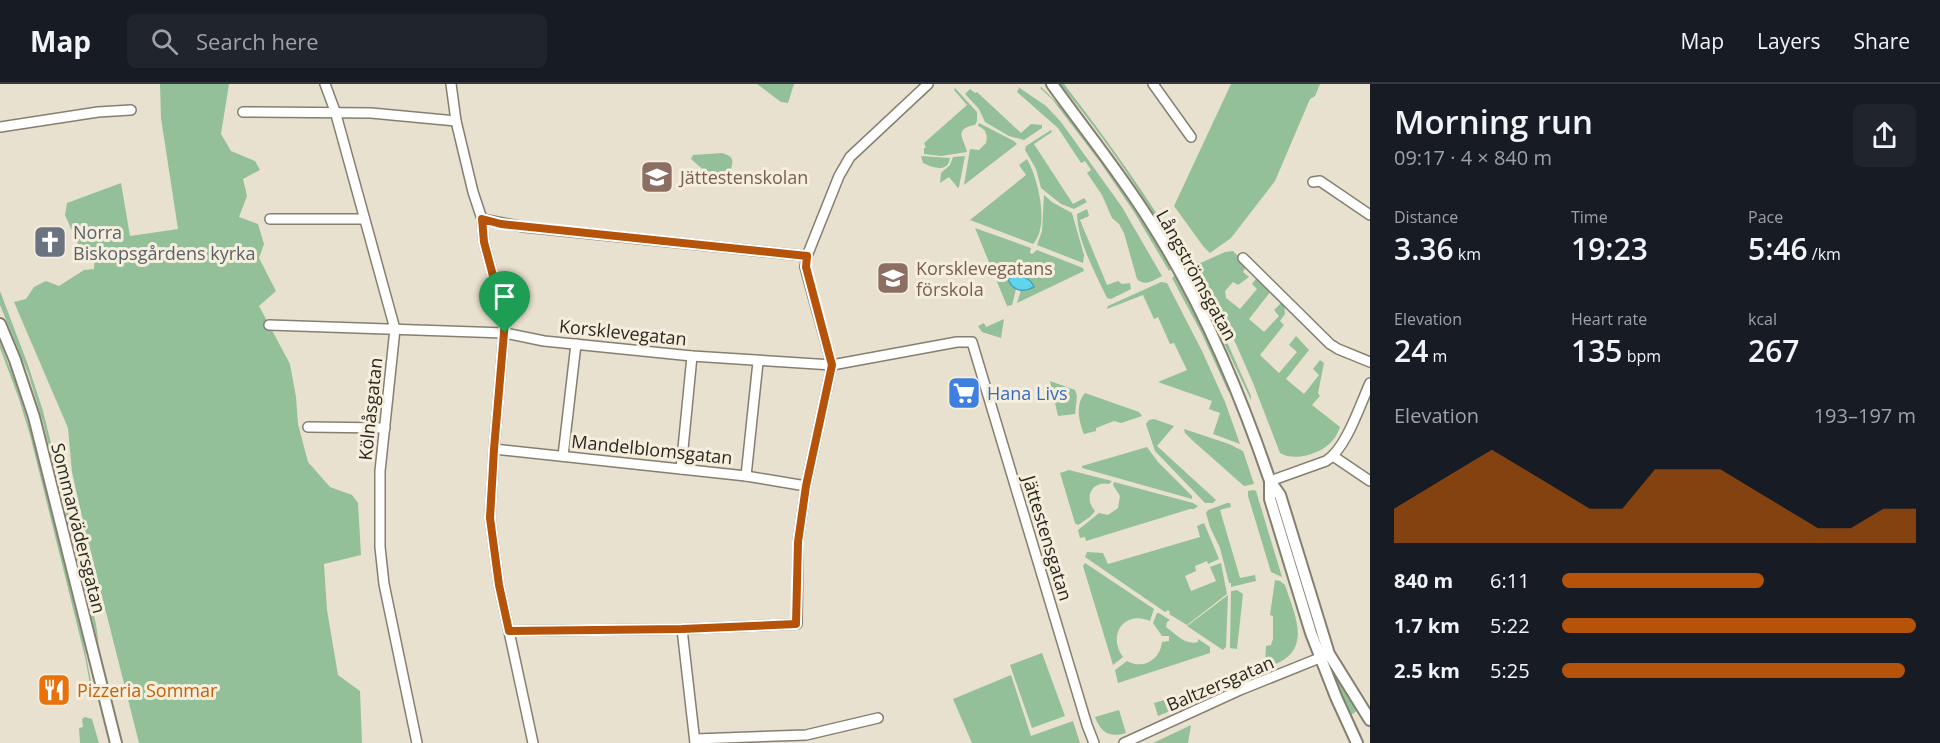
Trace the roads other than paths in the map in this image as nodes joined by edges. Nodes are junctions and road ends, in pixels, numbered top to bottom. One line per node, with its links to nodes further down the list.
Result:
1 (325, 84): 9 (street, Kölnåsgatan)
2 (451, 84): 11 (street)
3 (928, 84): 19 (street)
4 (1046, 84): 7 (street, Långströmsgatan)
5 (1052, 84): 7 (street, Långströmsgatan)
6 (1153, 84): 13 (street)
7 (1065, 102): 39 (street, Långströmsgatan)
8 (130, 110): 12 (street)
9 (335, 111): 10 (street); 11 (street); 17 (street, Kölnåsgatan)
10 (243, 112)
11 (456, 121): 18 (street)
12 (0, 127)
13 (1191, 137)
14 (1313, 182): 15 (street)
15 (1370, 215)
16 (270, 219): 17 (street)
17 (364, 219): 23 (street, Kölnåsgatan)
18 (482, 219): 19 (street); 24 (street)
19 (807, 256): 30 (street)
20 (1243, 258): 29 (street)
21 (0, 324): 48 (street, Sommarvädersgatan)
22 (269, 325): 23 (street, Korsklevegatan)
23 (395, 329): 24 (street, Korsklevegatan); 33 (street, Kölnåsgatan)
24 (505, 333): 26 (street, Korsklevegatan); 34 (street)
25 (972, 342): 30 (street, Korsklevegatan); 51 (street, Jättestensgatan)
26 (576, 344): 27 (street, Korsklevegatan); 35 (street)
27 (692, 356): 28 (street, Korsklevegatan); 37 (street)
28 (758, 362): 30 (street, Korsklevegatan); 38 (street)
29 (1370, 362)
30 (832, 365): 41 (street)
31 (1370, 383): 36 (street)
32 (309, 427): 33 (street)
33 (385, 428): 49 (street, Kölnåsgatan)
34 (494, 449): 35 (street, Mandelblomsgatan); 43 (street)
35 (563, 456): 37 (street, Mandelblomsgatan)
36 (1333, 456): 39 (street); 40 (street)
37 (681, 469): 38 (street, Mandelblomsgatan)
38 (746, 476): 41 (street, Mandelblomsgatan)
39 (1270, 481): 44 (street, Långströmsgatan)
40 (1370, 481)
41 (806, 486): 42 (street)
42 (682, 629): 43 (street); 47 (street)
43 (509, 631): 50 (street)
44 (1325, 656): 46 (street, Långströmsgatan); 52 (street, Baltzersgatan); 53 (street, Långströmsgatan)
45 (878, 718): 47 (street)
46 (1370, 720)
47 (695, 741)
48 (116, 743)
49 (417, 743)
50 (533, 743)
51 (1094, 743)
52 (1124, 743)
53 (1356, 743)

